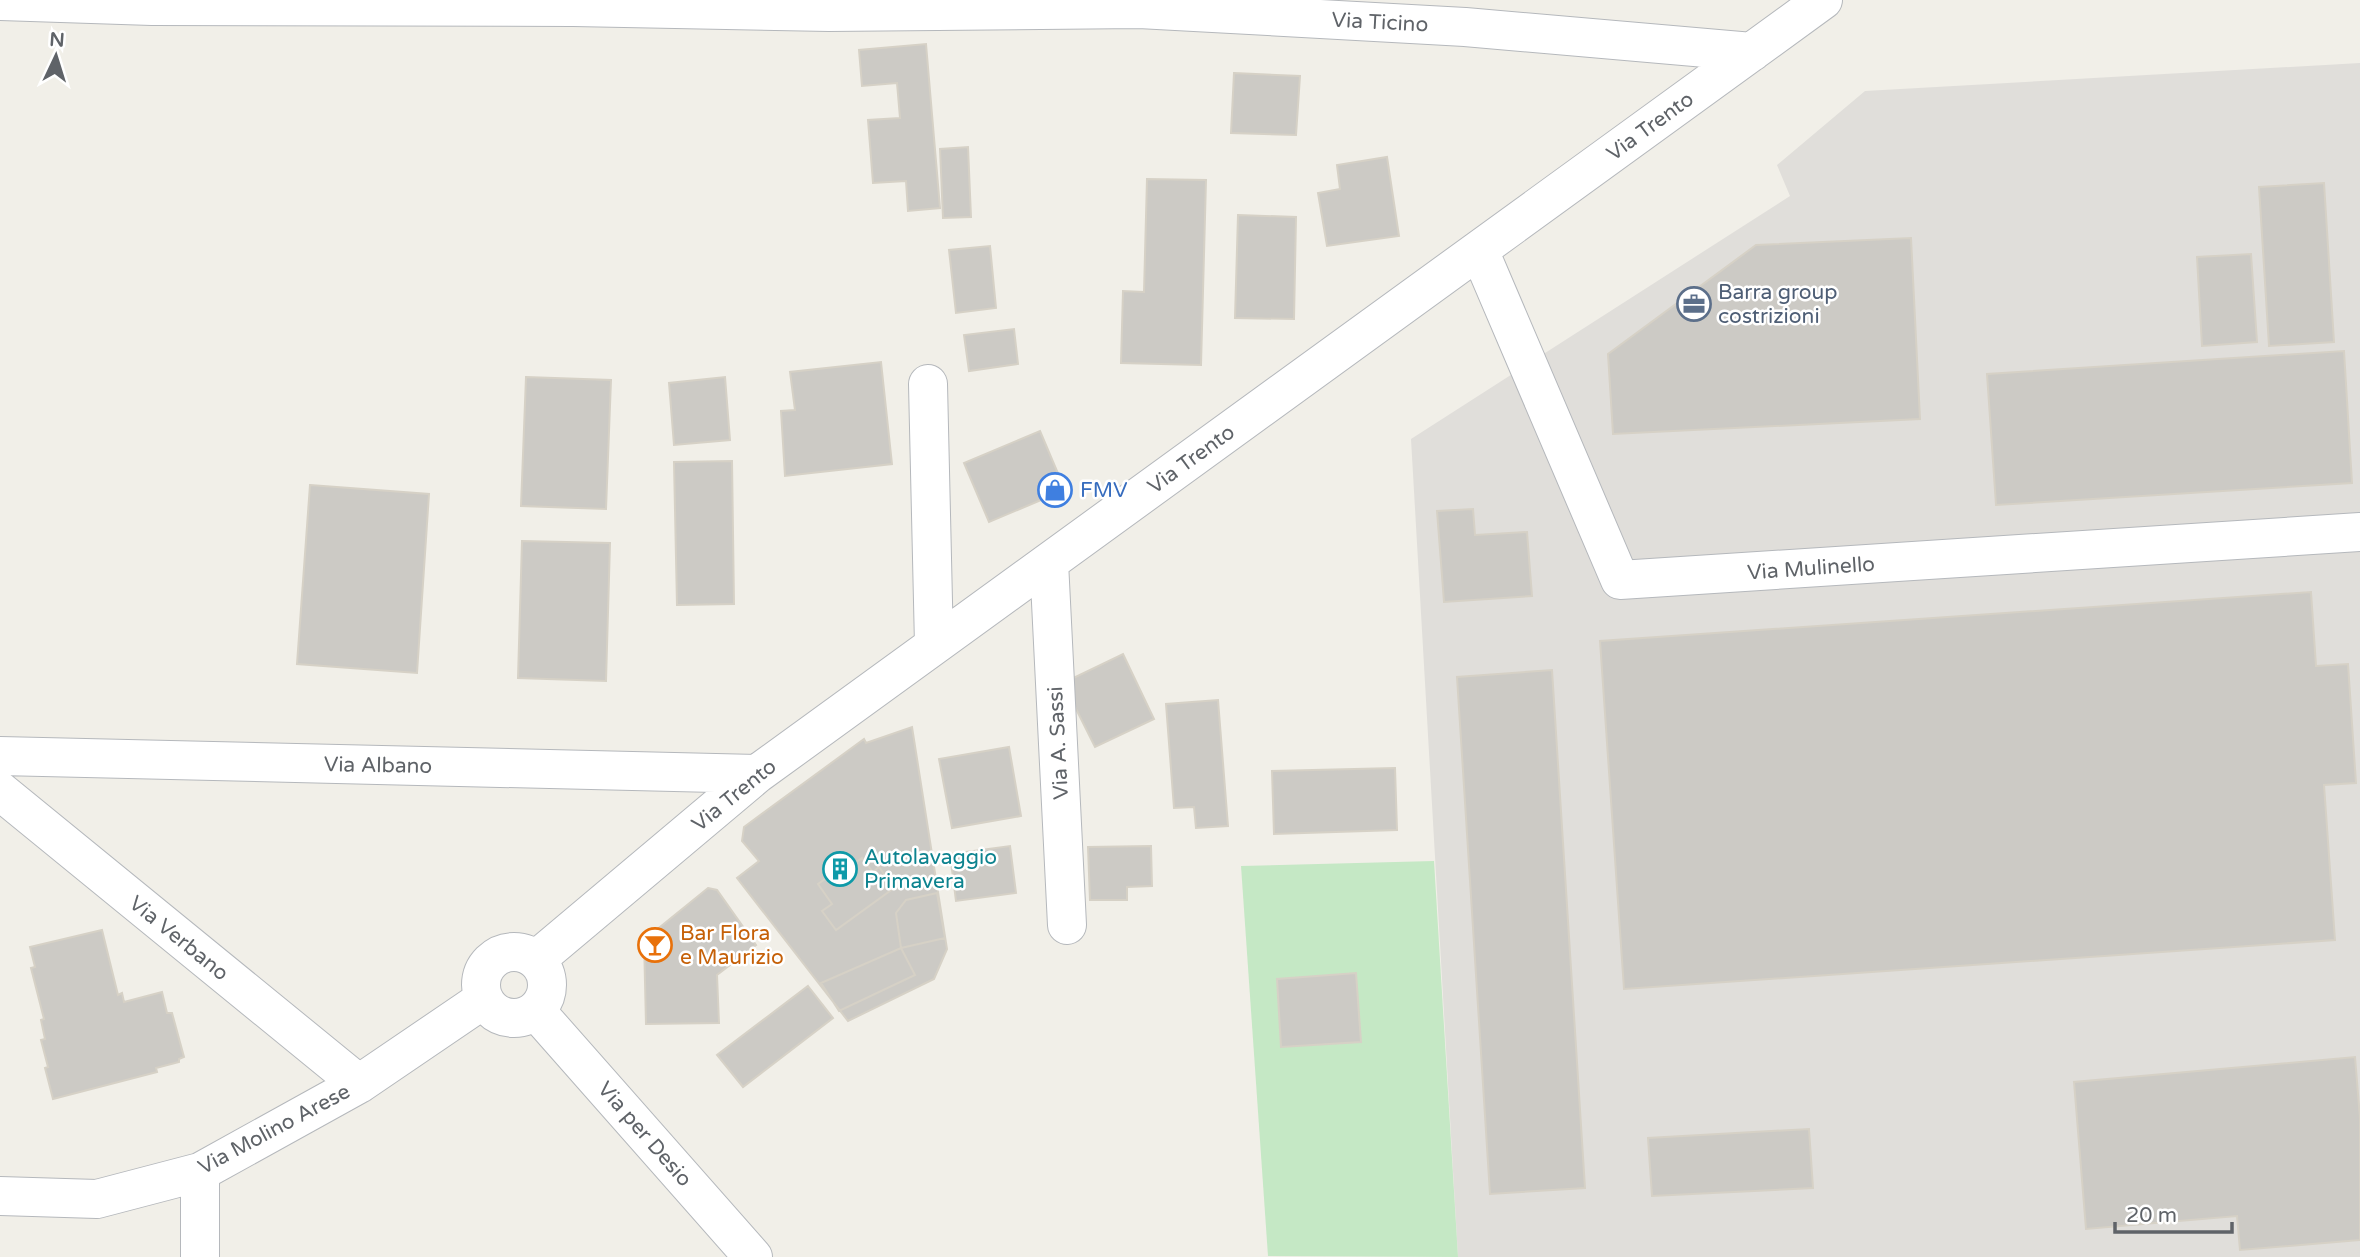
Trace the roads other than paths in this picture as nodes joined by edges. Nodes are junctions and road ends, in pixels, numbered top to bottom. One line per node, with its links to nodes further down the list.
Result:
1 (1823, 0): 9 (street, Via Trento)
2 (0, 1): 3 (street, Via Ticino)
3 (152, 3): 4 (street, Via Ticino)
4 (364, 3): 5 (street, Via Ticino)
5 (573, 4): 7 (street, Via Ticino)
6 (1139, 4): 7 (street, Via Ticino); 8 (street, Via Ticino)
7 (829, 6)
8 (1465, 13): 9 (street, Via Ticino)
9 (1752, 52): 10 (street, Via Trento)
10 (1479, 250): 12 (street, Via Mulinello); 13 (street, Via Trento)
11 (929, 384): 14 (street)
12 (2360, 532)
13 (1049, 562): 14 (street, Via Trento); 18 (street, Via A. Sassi)
14 (934, 645): 16 (street, Via Trento)
15 (0, 756): 16 (street, Via Albano)
16 (757, 774): 19 (street, Via Trento)
17 (0, 791): 22 (street, Via Verbano)
18 (1067, 925)
19 (537, 960): 20 (street); 21 (street)
20 (484, 999): 21 (street); 22 (street, Via Molino Arese)
21 (536, 1011): 26 (street, Via per Desio)
22 (359, 1084): 23 (street, Via Molino Arese)
23 (200, 1172): 24 (street, Via Molino Arese); 25 (street)
24 (0, 1196)
25 (200, 1257)
26 (753, 1257): 27 (street)
27 (766, 1257)

